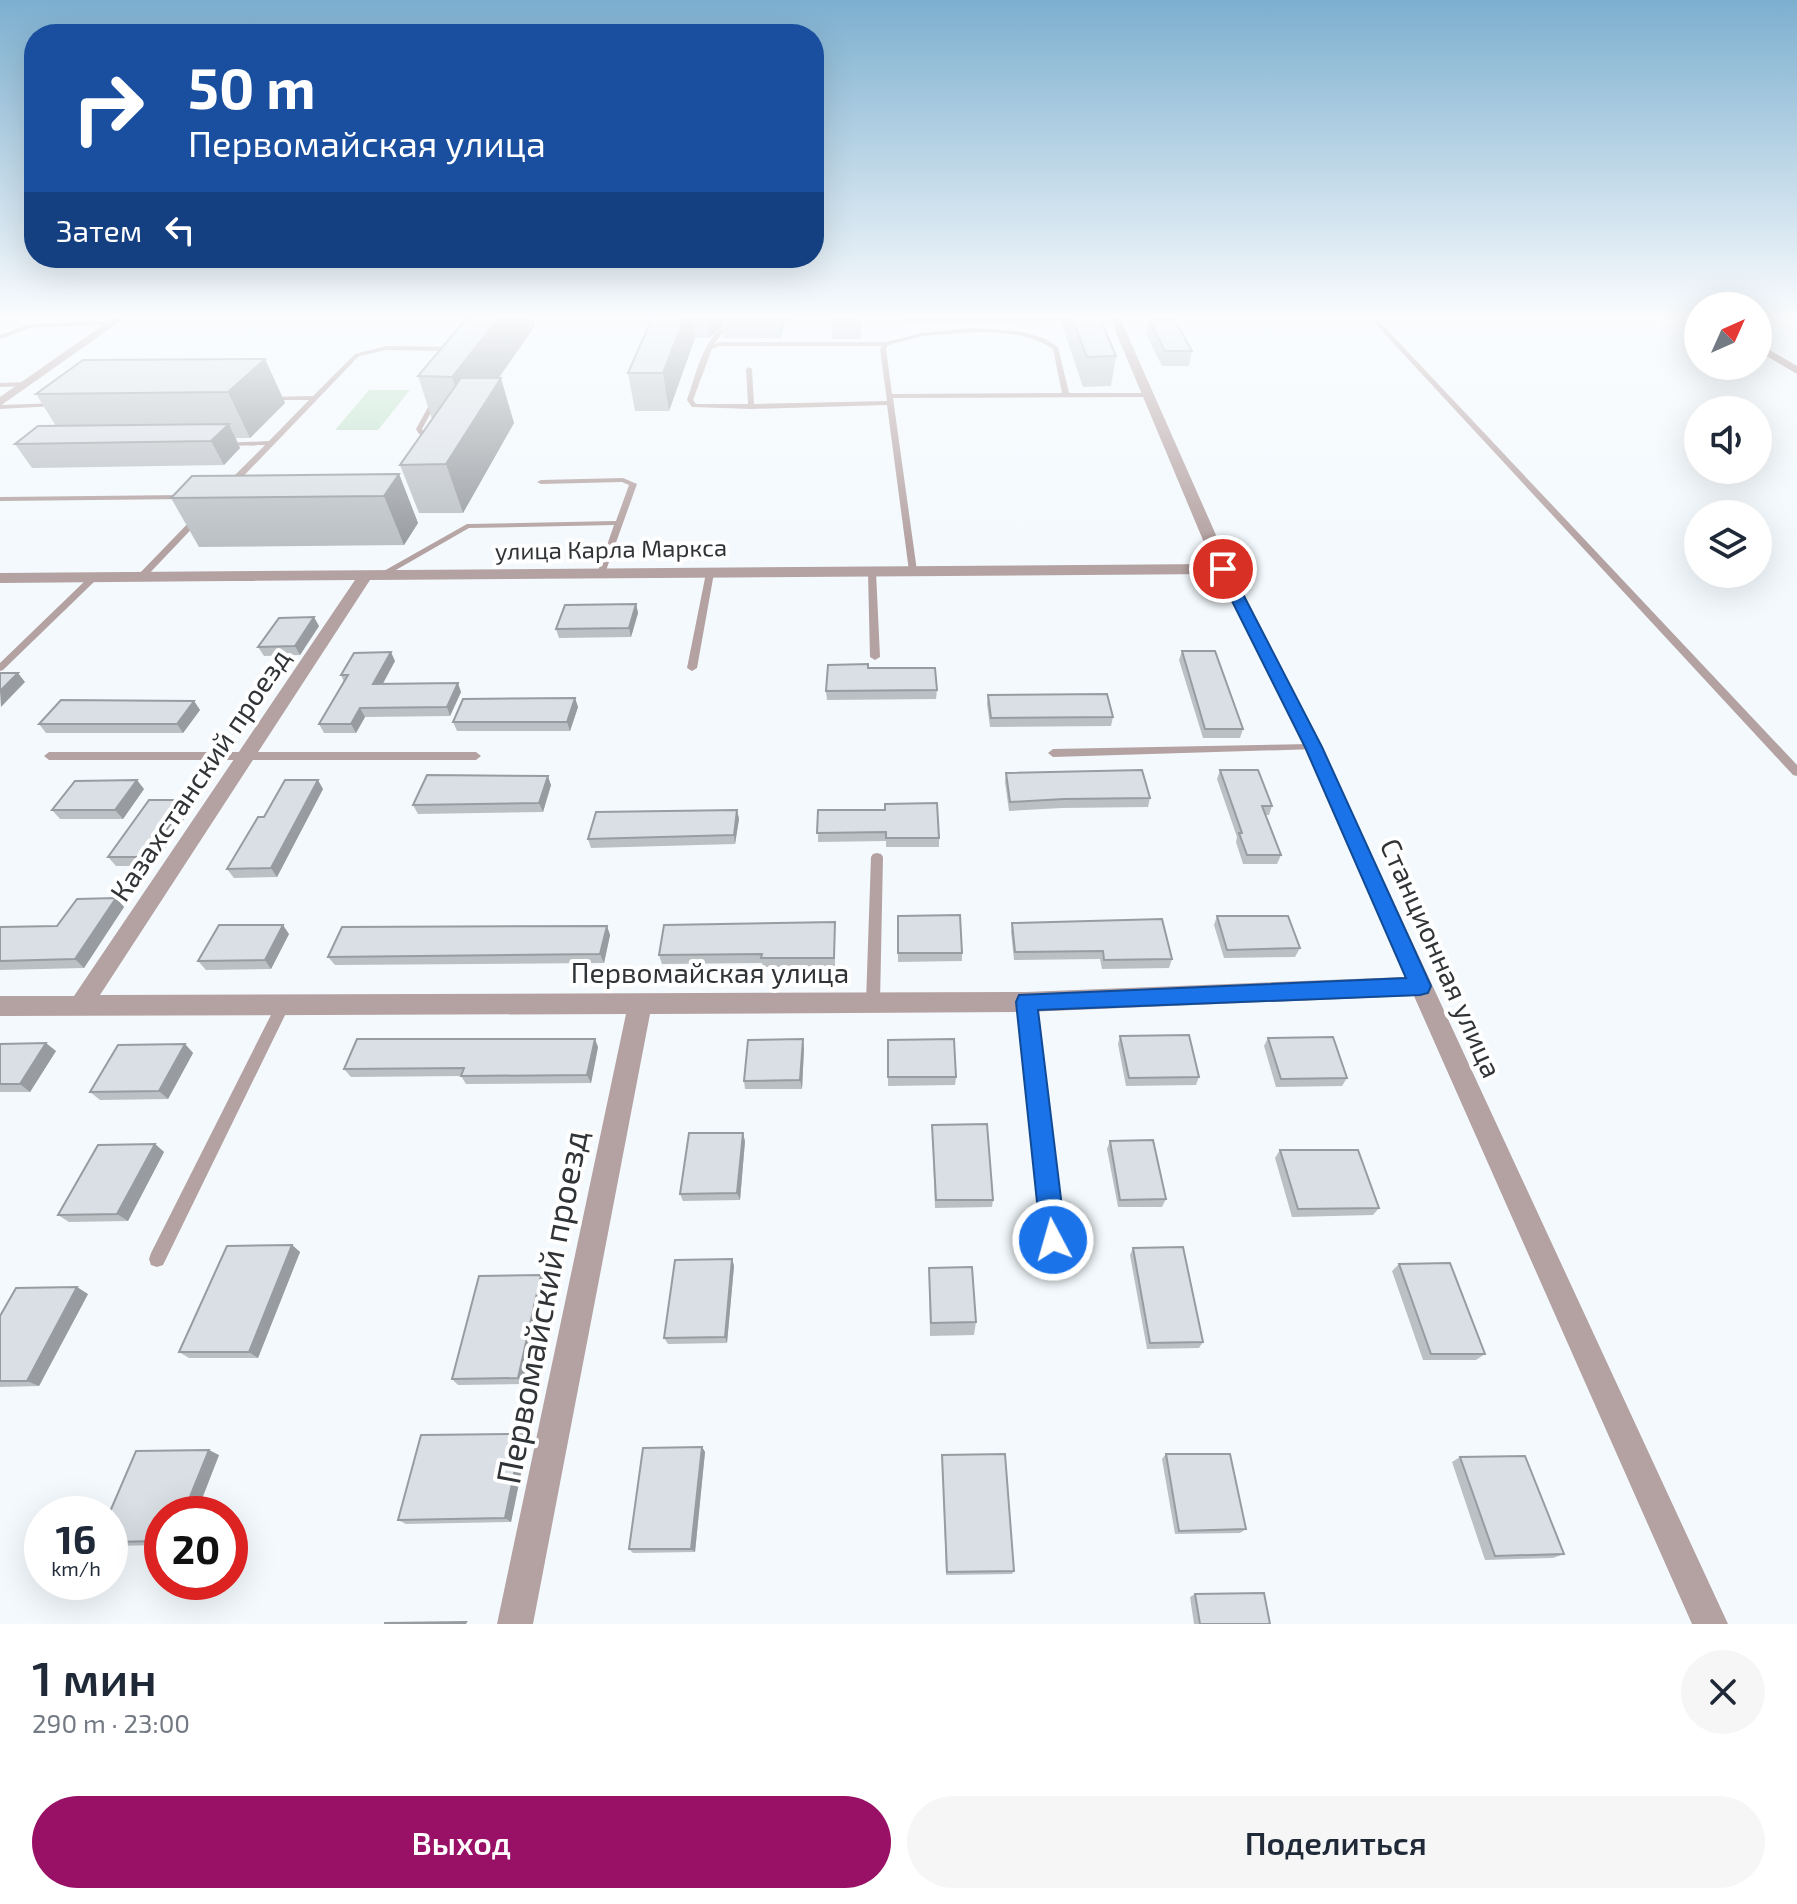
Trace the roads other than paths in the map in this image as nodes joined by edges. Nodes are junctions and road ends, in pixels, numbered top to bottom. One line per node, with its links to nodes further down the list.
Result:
1 (317, 394): 10 (lane)
2 (440, 394): 15 (lane)
3 (692, 394): 14 (lane)
4 (750, 394): 14 (lane)
5 (889, 394): 11 (lane)
6 (1444, 394): 41 (lane)
7 (1148, 395): 8 (lane); 24 (street, Станционная улица)
8 (1066, 396): 11 (lane)
9 (251, 398): 10 (lane)
10 (313, 398): 16 (lane)
11 (890, 400): 14 (lane); 25 (lane)
12 (66, 403): 13 (lane)
13 (0, 404)
14 (751, 407)
15 (444, 440)
16 (270, 443): 17 (lane); 19 (lane)
17 (208, 444)
18 (541, 482): 23 (lane)
19 (219, 496)
20 (188, 497): 21 (lane)
21 (0, 499)
22 (202, 514): 30 (lane)
23 (620, 523): 28 (lane); 29 (lane)
24 (1223, 569): 25 (street, улица Карла Маркса); 36 (street, Станционная улица)
25 (913, 571): 26 (street, улица Карла Маркса)
26 (872, 572): 27 (street, улица Карла Маркса); 33 (lane)
27 (710, 573): 28 (street, улица Карла Маркса); 35 (lane)
28 (601, 574): 29 (street, улица Карла Маркса)
29 (372, 576): 30 (street, улица Карла Маркса); 37 (street, Казахстанский проезд)
30 (141, 577): 32 (street, улица Карла Маркса)
31 (0, 578): 32 (street, улица Карла Маркса)
32 (93, 578): 34 (lane)
33 (875, 657)
34 (0, 668)
35 (692, 668)
36 (1313, 747): 38 (lane); 43 (street, Станционная улица)
37 (248, 753): 39 (lane); 40 (lane); 46 (street, Казахстанский проезд)
38 (1053, 753)
39 (49, 756)
40 (476, 756)
41 (1797, 772)
42 (877, 857): 44 (lane)
43 (1420, 986): 45 (street, Первомайская улица); 53 (street, Станционная улица)
44 (873, 1002): 45 (street, Первомайская улица); 48 (street, Первомайская улица)
45 (1026, 1002): 50 (lane)
46 (81, 1005): 47 (street, Первомайская улица); 49 (street, Первомайская улица)
47 (283, 1005): 48 (street, Первомайская улица); 51 (lane)
48 (640, 1005): 52 (street, Первомайский проезд)
49 (0, 1006)
50 (1053, 1240)
51 (157, 1259)
52 (515, 1624)
53 (1710, 1624)

